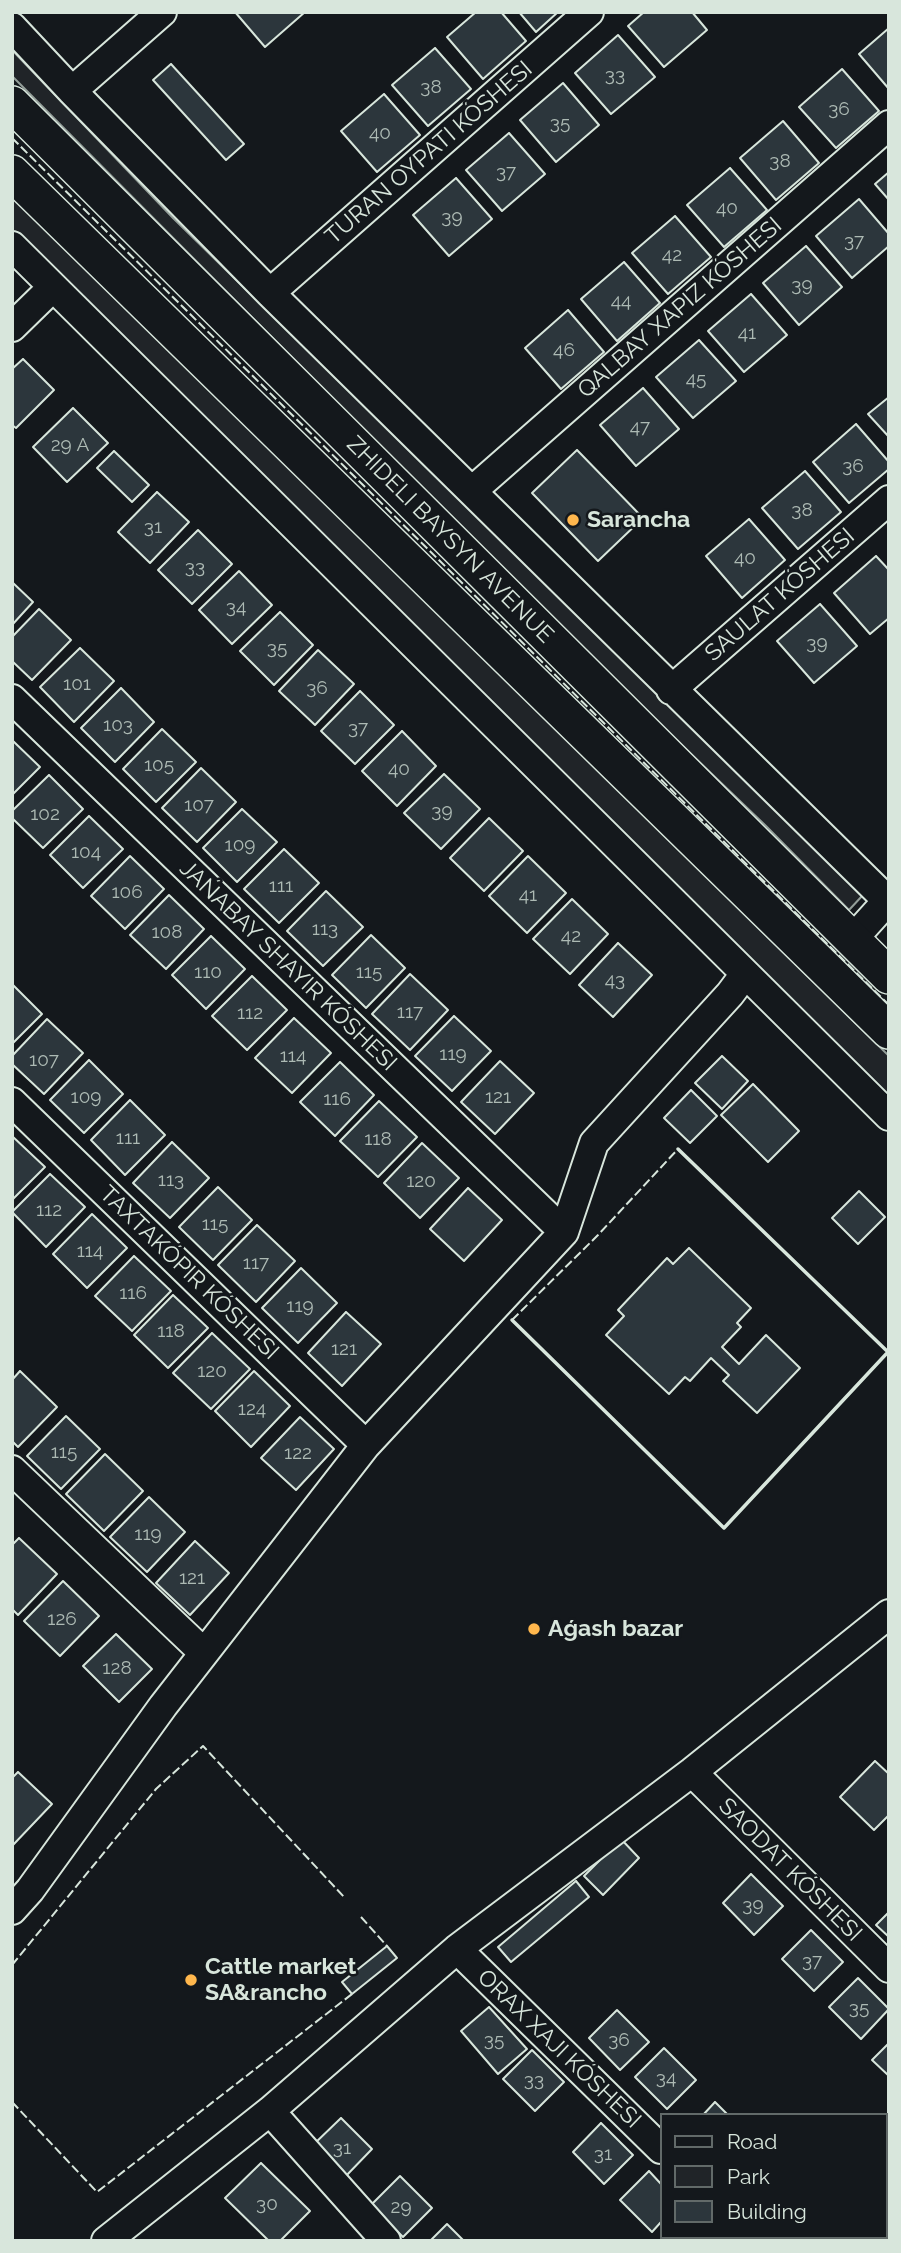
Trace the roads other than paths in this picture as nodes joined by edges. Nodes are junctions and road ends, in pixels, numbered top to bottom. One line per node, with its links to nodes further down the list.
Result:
1 (162, 12): 4 (street)
2 (589, 12): 10 (street)
3 (12, 27): 4 (street)
4 (72, 91): 10 (street)
5 (12, 104): 17 (main road, ZHIDELI BAYSYN AVENUE)
6 (889, 125): 12 (street)
7 (12, 173): 20 (main road, ZHIDELI BAYSYN AVENUE)
8 (12, 246): 9 (street)
9 (52, 287): 11 (street); 18 (street)
10 (270, 293): 12 (street)
11 (12, 327)
12 (472, 491): 14 (street)
13 (889, 500): 14 (street, SAULAT KÓSHESI)
14 (671, 690): 16 (street)
15 (12, 699): 23 (street)
16 (888, 901): 17 (street)
17 (852, 940): 19 (main road, ZHIDELI BAYSYN AVENUE)
18 (746, 974): 22 (street); 23 (street)
19 (889, 976)
20 (889, 1031)
21 (12, 1102): 24 (street, TAXTAKÓPIR KÓSHESI)
22 (889, 1116)
23 (564, 1232): 24 (street)
24 (366, 1445): 27 (street)
25 (12, 1470): 27 (street)
26 (889, 1614): 28 (street)
27 (204, 1653): 29 (street)
28 (692, 1772): 30 (street); 31 (street, SAODAT KÓSHESI)
29 (18, 1891)
30 (457, 1949): 32 (street); 33 (street)
31 (889, 1968)
32 (270, 2111): 34 (street); 35 (street)
33 (660, 2148)
34 (106, 2241)
35 (386, 2241)

